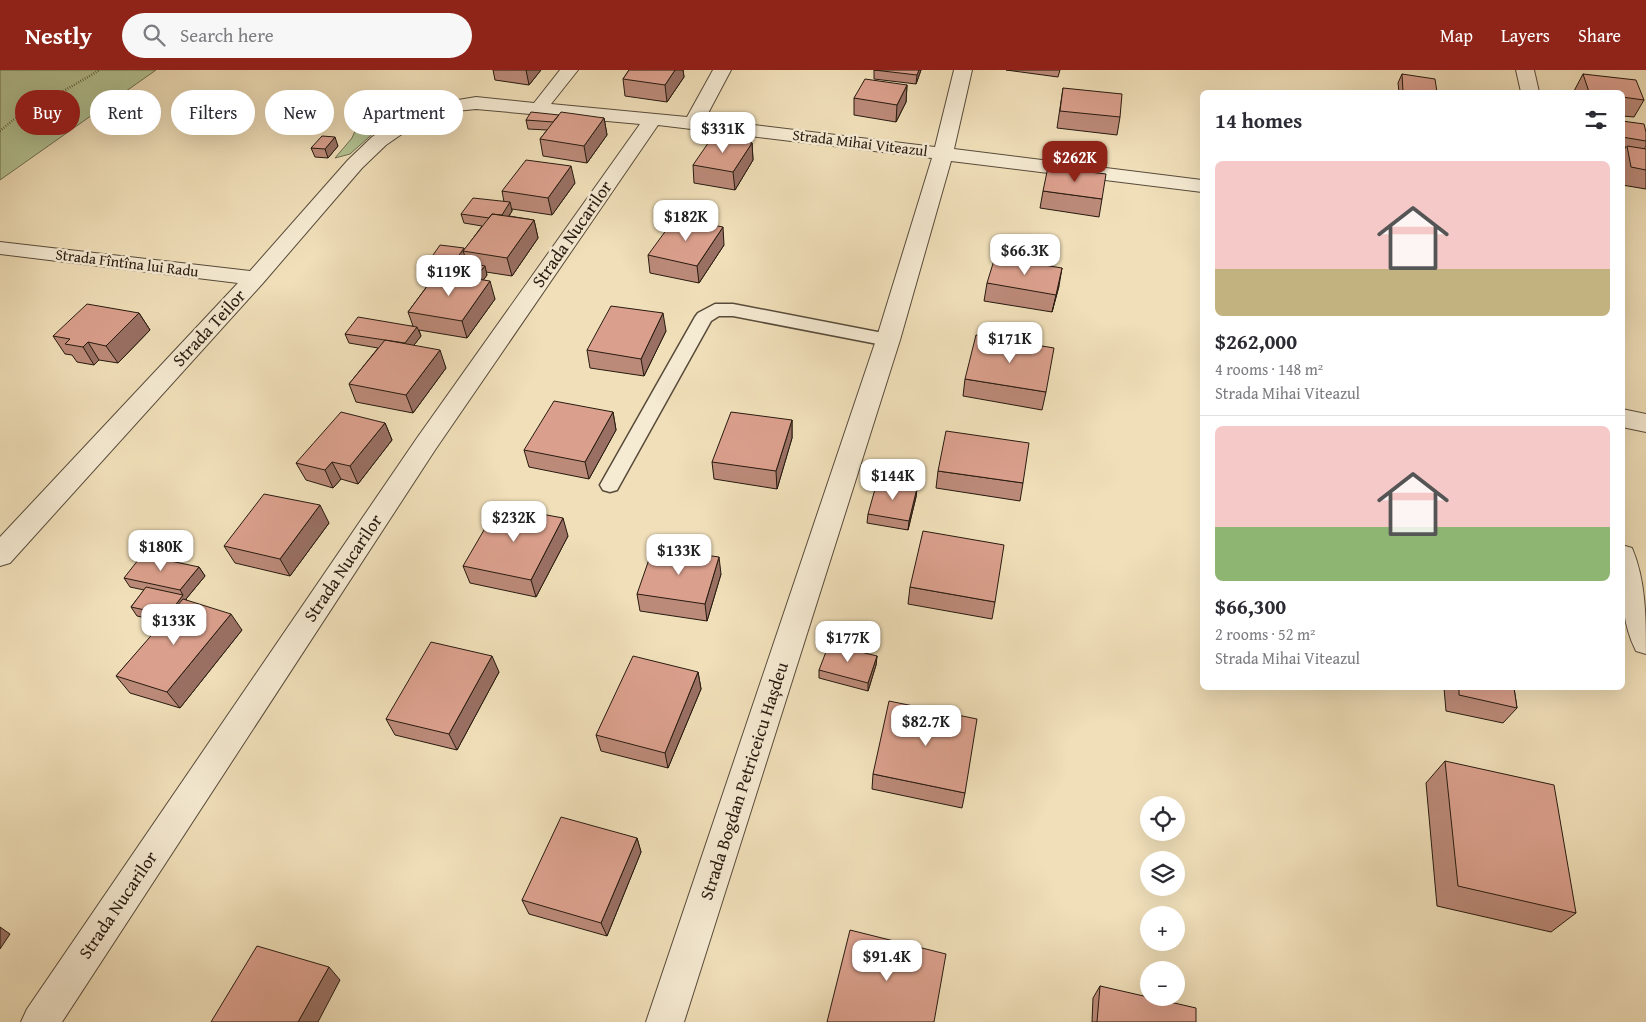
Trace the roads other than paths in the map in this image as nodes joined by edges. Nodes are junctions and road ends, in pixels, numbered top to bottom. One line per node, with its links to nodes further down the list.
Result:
1 (569, 70): 7 (street)
2 (722, 70): 9 (street)
3 (963, 70): 11 (street, Strada Bogdan Petriceicu Hașdeu)
4 (1525, 70): 5 (street)
5 (1530, 90)
6 (463, 105): 7 (street, Strada Mihai Viteazul)
7 (539, 108): 8 (street, Strada Mihai Viteazul)
8 (653, 119): 9 (street, Strada Mihai Viteazul); 22 (street, Strada Nucarilor)
9 (693, 123): 11 (street, Strada Mihai Viteazul)
10 (388, 135): 14 (street, Strada Teilor)
11 (943, 153): 12 (street, Strada Mihai Viteazul); 15 (street, Strada Bogdan Petriceicu Hașdeu)
12 (1200, 186)
13 (0, 248): 14 (street, Strada Fîntîna lui Radu)
14 (255, 278): 19 (street, Strada Teilor)
15 (888, 340): 18 (lane); 23 (street, Strada Bogdan Petriceicu Hașdeu)
16 (1625, 419): 17 (street)
17 (1646, 423)
18 (610, 485)
19 (0, 555)
20 (1625, 567): 21 (street)
21 (1646, 642)
22 (40, 1022)
23 (665, 1022)

